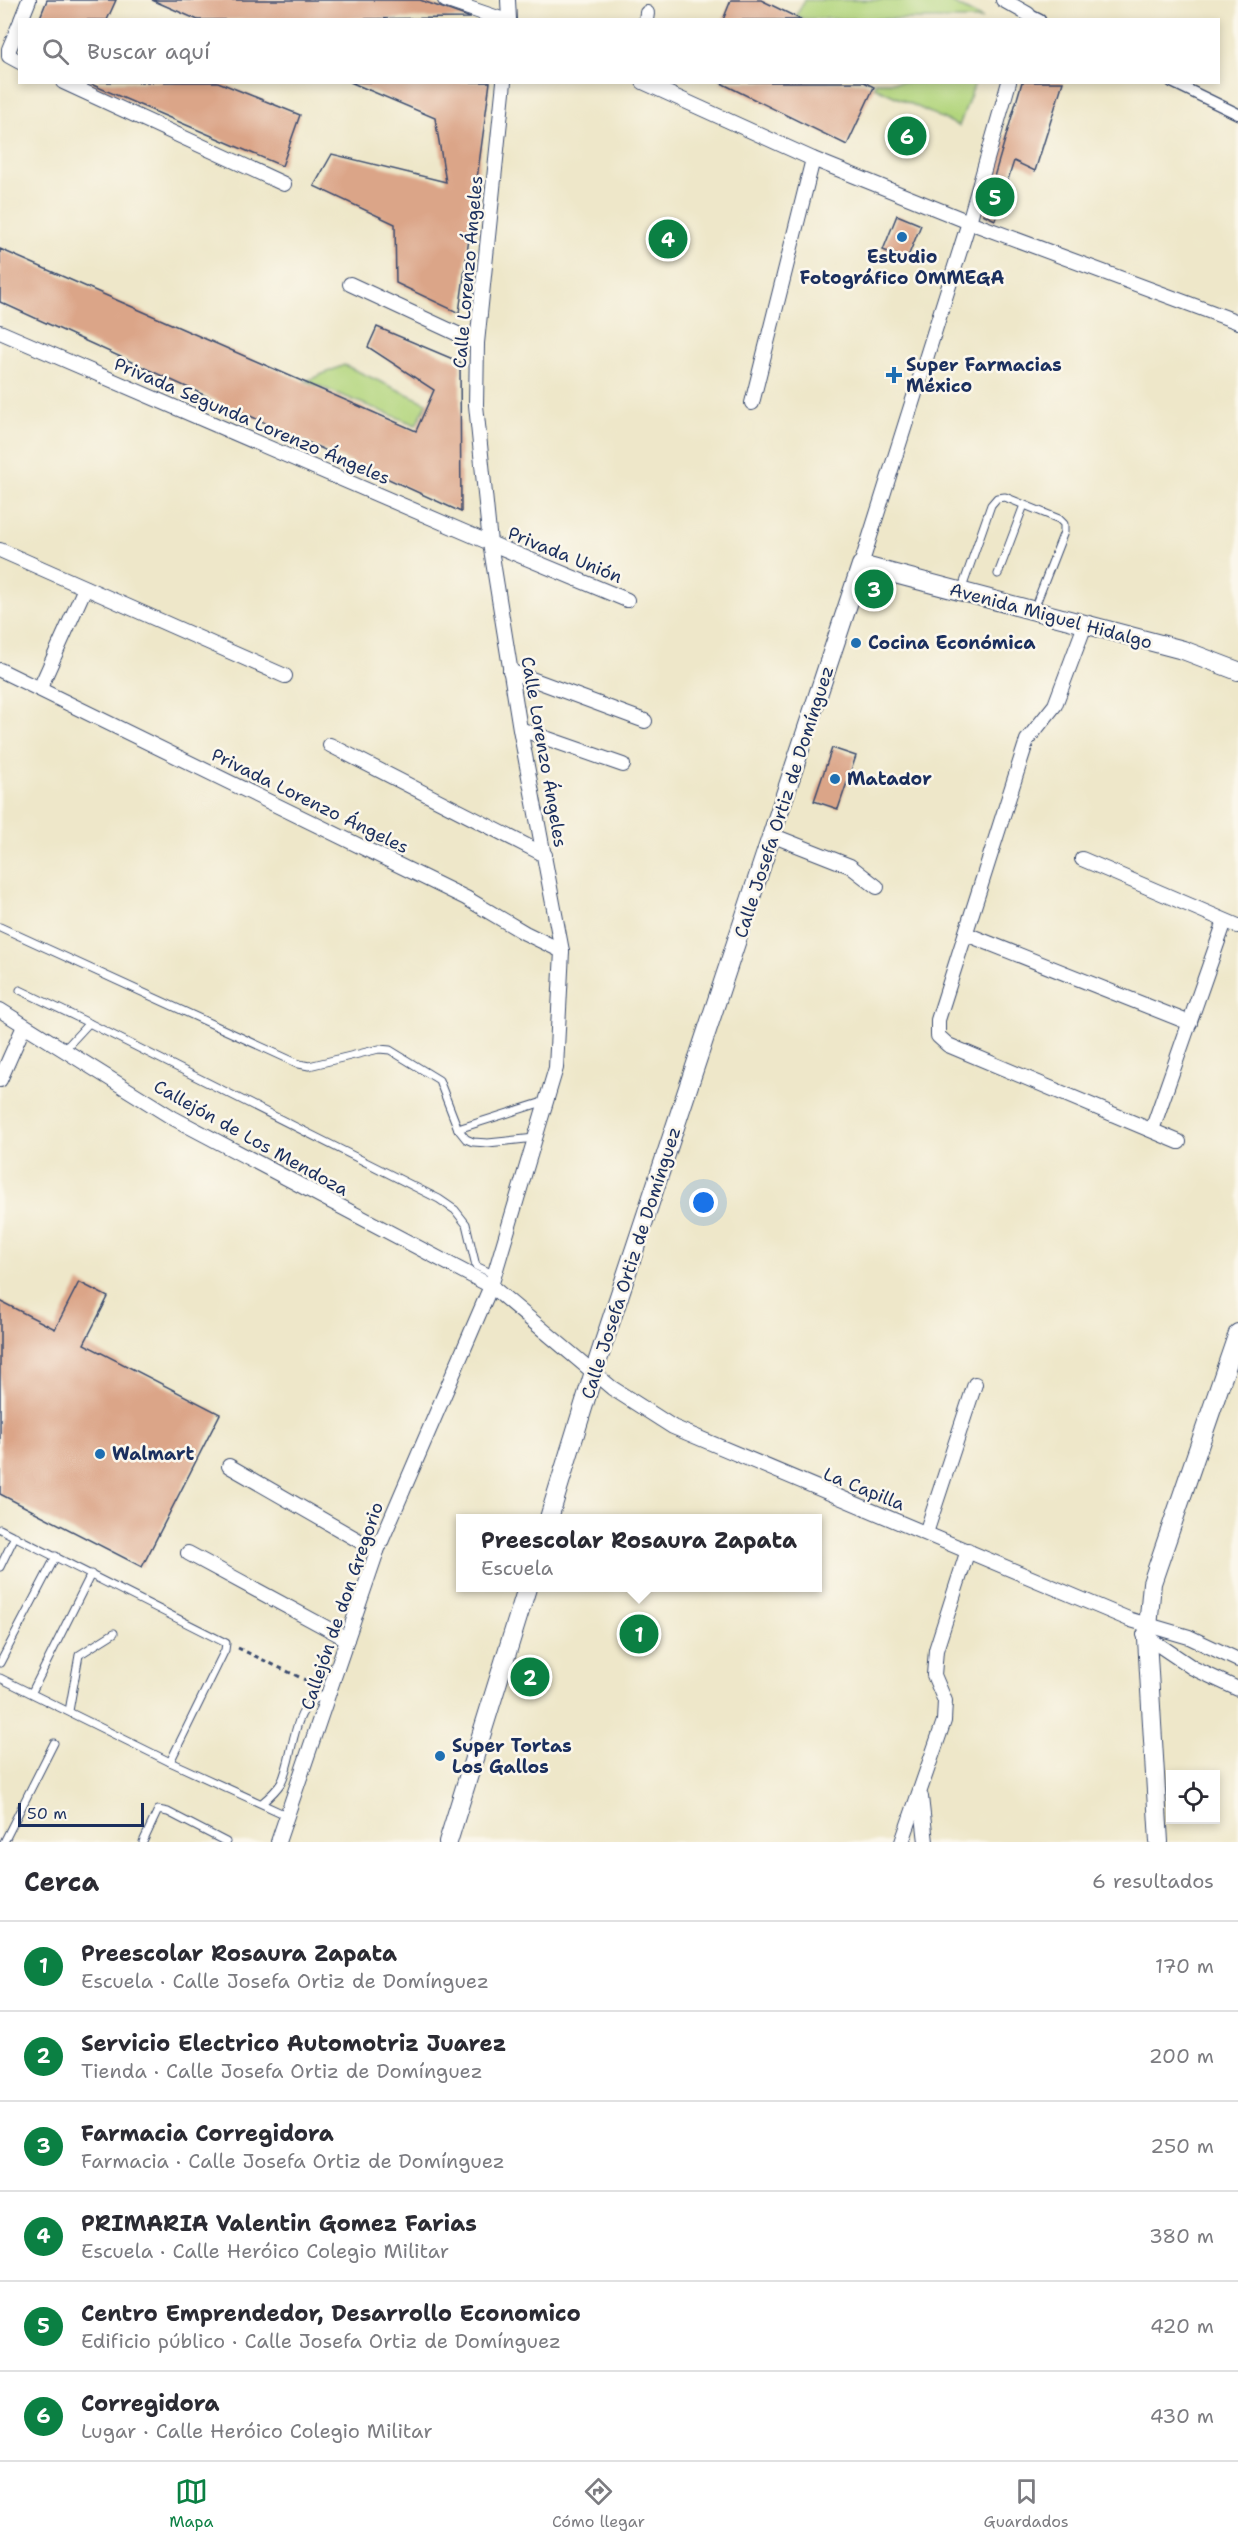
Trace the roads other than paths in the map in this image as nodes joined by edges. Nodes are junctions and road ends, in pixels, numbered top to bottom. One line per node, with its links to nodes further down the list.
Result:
1 (29, 0): 6 (street)
2 (445, 0): 7 (street)
3 (508, 0): 8 (street)
4 (1003, 0): 9 (street)
5 (1034, 0): 9 (street)
6 (21, 18)
7 (498, 18)
8 (509, 18)
9 (1032, 18)
10 (18, 26): 11 (street)
11 (18, 61)
12 (67, 84): 19 (street)
13 (504, 84): 24 (street, Calle Lorenzo Ángeles)
14 (647, 84): 18 (street)
15 (1008, 84): 20 (street, Calle Josefa Ortiz de Domínguez)
16 (1176, 84): 17 (street)
17 (1238, 114)
18 (813, 159): 20 (street); 25 (street)
19 (284, 184)
20 (969, 222): 22 (street); 29 (street, Calle Josefa Ortiz de Domínguez)
21 (350, 284): 24 (street)
22 (1238, 322)
23 (0, 332): 27 (street, Privada Segunda Lorenzo Ángeles)
24 (477, 344): 27 (street, Calle Lorenzo Ángeles)
25 (752, 404)
26 (1024, 505): 30 (lane); 32 (lane); 34 (lane)
27 (490, 543): 33 (street, Privada Unión); 37 (street, Calle Lorenzo Ángeles)
28 (0, 550): 31 (street)
29 (861, 566): 32 (street, Avenida Miguel Hidalgo); 45 (street, Calle Josefa Ortiz de Domínguez)
30 (998, 574)
31 (85, 588): 39 (street); 40 (street)
32 (960, 592): 34 (street, Avenida Miguel Hidalgo)
33 (627, 600)
34 (1033, 611): 35 (street, Avenida Miguel Hidalgo)
35 (1085, 626): 38 (street, Avenida Miguel Hidalgo); 52 (street)
36 (0, 670): 40 (street, Privada Lorenzo Ángeles)
37 (510, 671): 41 (street); 42 (street, Calle Lorenzo Ángeles)
38 (1238, 671)
39 (285, 676)
40 (40, 688): 53 (street, Privada Lorenzo Ángeles)
41 (645, 721)
42 (520, 729): 44 (street); 46 (street, Calle Lorenzo Ángeles)
43 (330, 745): 46 (street)
44 (622, 765)
45 (774, 836): 48 (street); 68 (street, Calle Josefa Ortiz de Domínguez)
46 (545, 855): 53 (street, Calle Lorenzo Ángeles)
47 (1082, 859): 49 (street)
48 (877, 887)
49 (1224, 921): 50 (street); 57 (street)
50 (1238, 926)
51 (0, 927): 62 (lane)
52 (966, 934): 57 (street); 63 (street)
53 (562, 951): 61 (street, Calle Lorenzo Ángeles)
54 (20, 990): 56 (lane)
55 (0, 1010): 58 (street, Callejón de Los Mendoza)
56 (89, 1023): 59 (lane); 66 (lane)
57 (1190, 1023): 63 (street)
58 (24, 1026): 59 (street, Callejón de Los Mendoza); 60 (street)
59 (63, 1051): 66 (street, Callejón de Los Mendoza)
60 (0, 1080)
61 (546, 1101): 62 (lane); 64 (street, Calle Lorenzo Ángeles)
62 (458, 1128): 64 (lane)
63 (1152, 1130): 65 (street)
64 (535, 1138): 66 (street, Calle Lorenzo Ángeles)
65 (1179, 1142)
66 (493, 1281): 68 (street); 76 (street, Callejón de don Gregorio)
67 (1238, 1333): 82 (street)
68 (594, 1372): 71 (street, Calle Josefa Ortiz de Domínguez); 73 (street, La Capilla)
69 (975, 1384): 73 (street)
70 (229, 1466): 76 (street)
71 (550, 1514)
72 (0, 1529): 74 (lane)
73 (926, 1533): 75 (street, La Capilla)
74 (15, 1536): 78 (lane); 79 (lane)
75 (968, 1550): 82 (street, La Capilla); 94 (street)
76 (377, 1551): 84 (street, Callejón de don Gregorio)
77 (188, 1553): 84 (street)
78 (56, 1556): 80 (lane); 86 (lane)
79 (0, 1566)
80 (92, 1574): 89 (lane); 93 (lane)
81 (525, 1592): 101 (street)
82 (1142, 1628): 85 (street); 88 (street); 104 (street)
83 (114, 1633): 91 (lane)
84 (347, 1639): 90 (street, Callejón de don Gregorio)
85 (1238, 1660)
86 (0, 1663)
87 (0, 1678): 89 (lane)
88 (1238, 1689)
89 (32, 1692): 91 (lane)
90 (331, 1693): 95 (lane); 96 (street, Callejón de don Gregorio)
91 (69, 1711): 93 (lane)
92 (54, 1743): 98 (lane)
93 (171, 1762): 95 (lane)
94 (920, 1795): 102 (street); 103 (street)
95 (262, 1803): 96 (lane)
96 (288, 1816): 100 (street, Callejón de don Gregorio)
97 (222, 1841): 99 (lane)
98 (4, 1842)
99 (142, 1842)
100 (278, 1842)
101 (448, 1842)
102 (902, 1842)
103 (926, 1842)
104 (1159, 1842)

